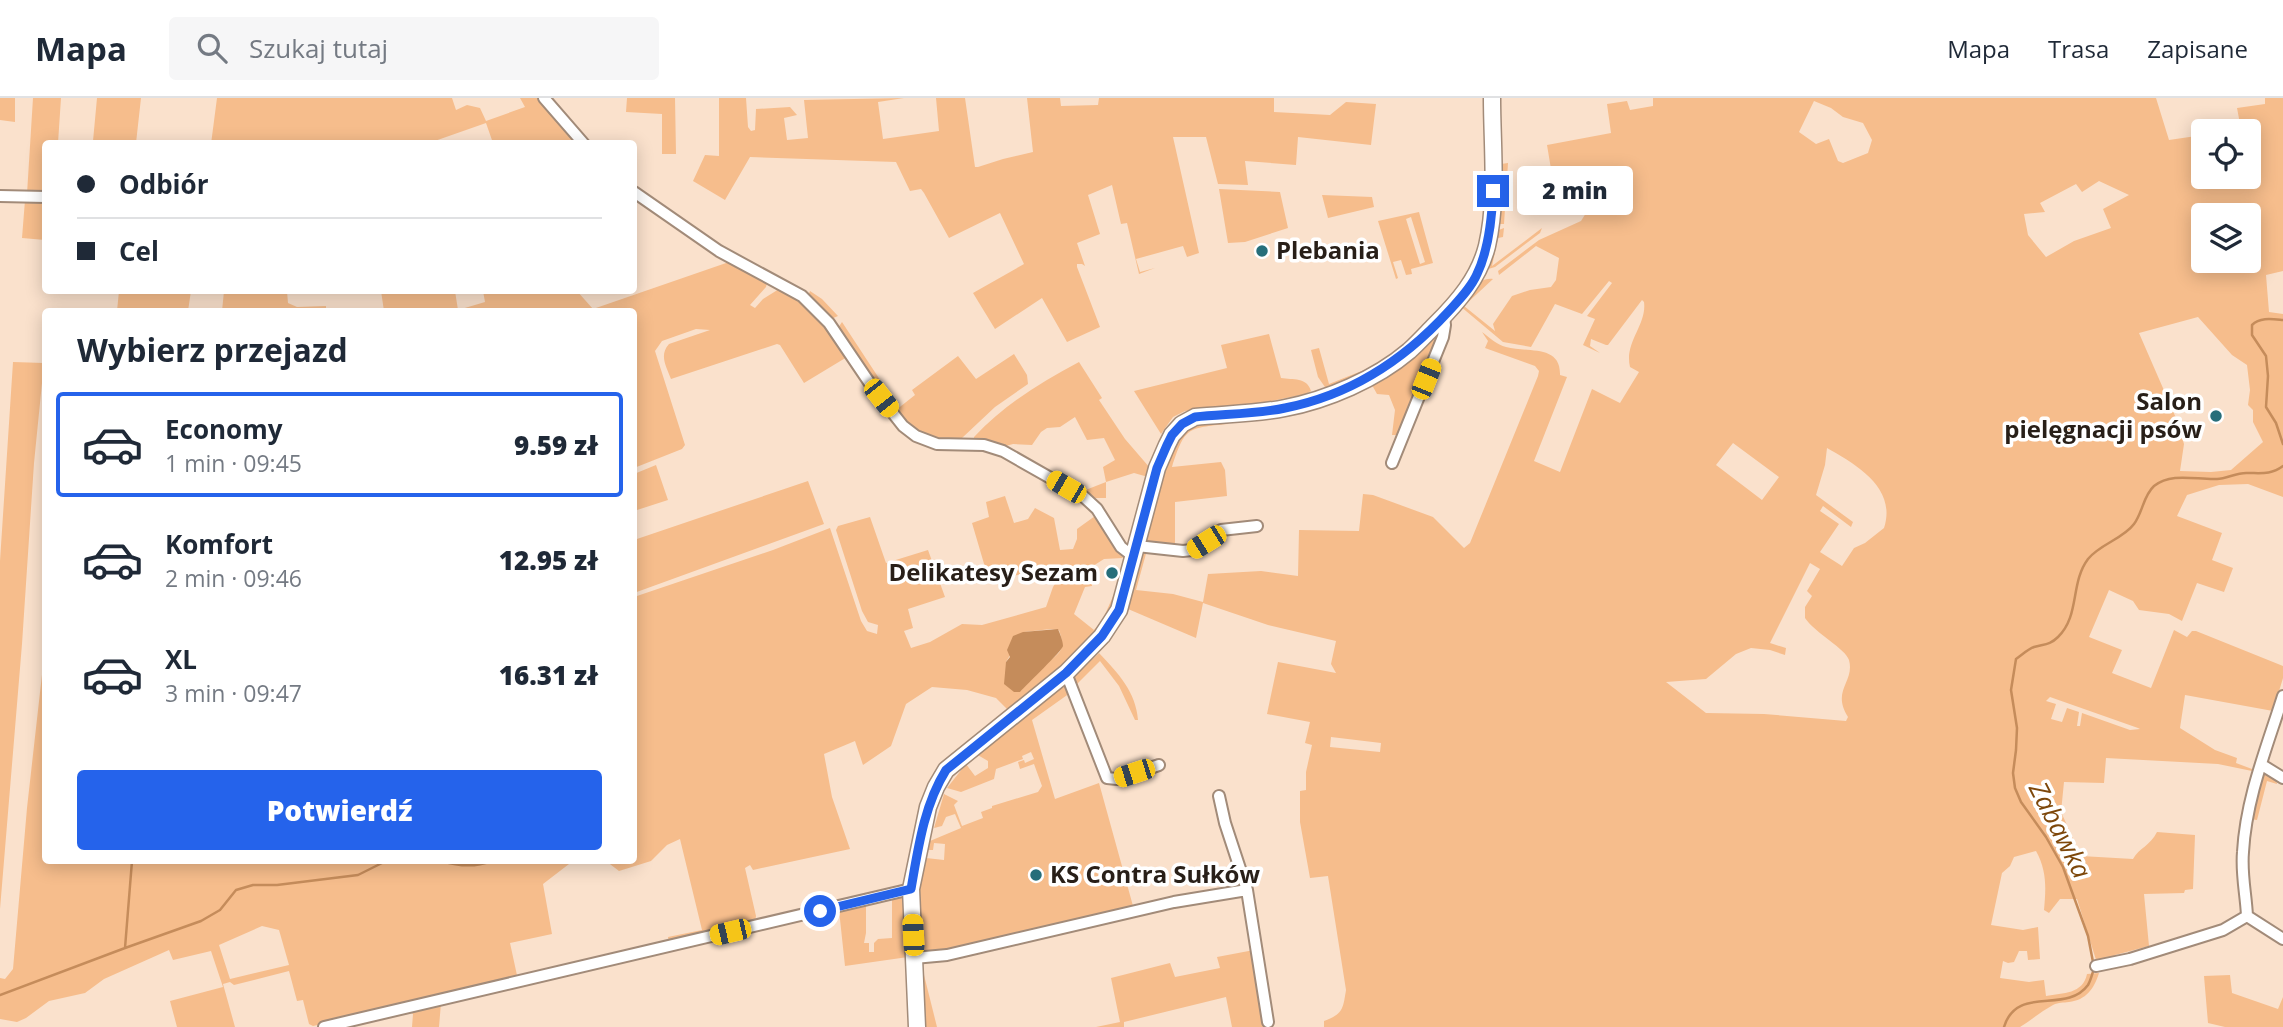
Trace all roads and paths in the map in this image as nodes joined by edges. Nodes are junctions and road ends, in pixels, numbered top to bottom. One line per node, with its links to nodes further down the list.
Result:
1 (544, 98): 3 (street)
2 (1492, 98): 7 (street)
3 (581, 140)
4 (637, 194): 10 (street)
5 (0, 195): 6 (street)
6 (42, 197)
7 (1444, 317): 8 (street); 10 (street)
8 (1392, 463)
9 (1257, 526): 10 (street)
10 (1135, 552): 11 (street)
11 (1066, 673): 13 (street); 17 (street)
12 (2283, 696): 14 (street)
13 (1159, 765)
14 (2262, 765): 15 (street); 19 (street)
15 (2283, 778)
16 (1219, 796): 18 (street)
17 (911, 889): 21 (street); 24 (street)
18 (1247, 890): 21 (street); 23 (street)
19 (2247, 916): 20 (street); 22 (street)
20 (2283, 939)
21 (914, 958): 25 (street)
22 (2096, 966)
23 (1268, 1022)
24 (324, 1027)
25 (917, 1027)

